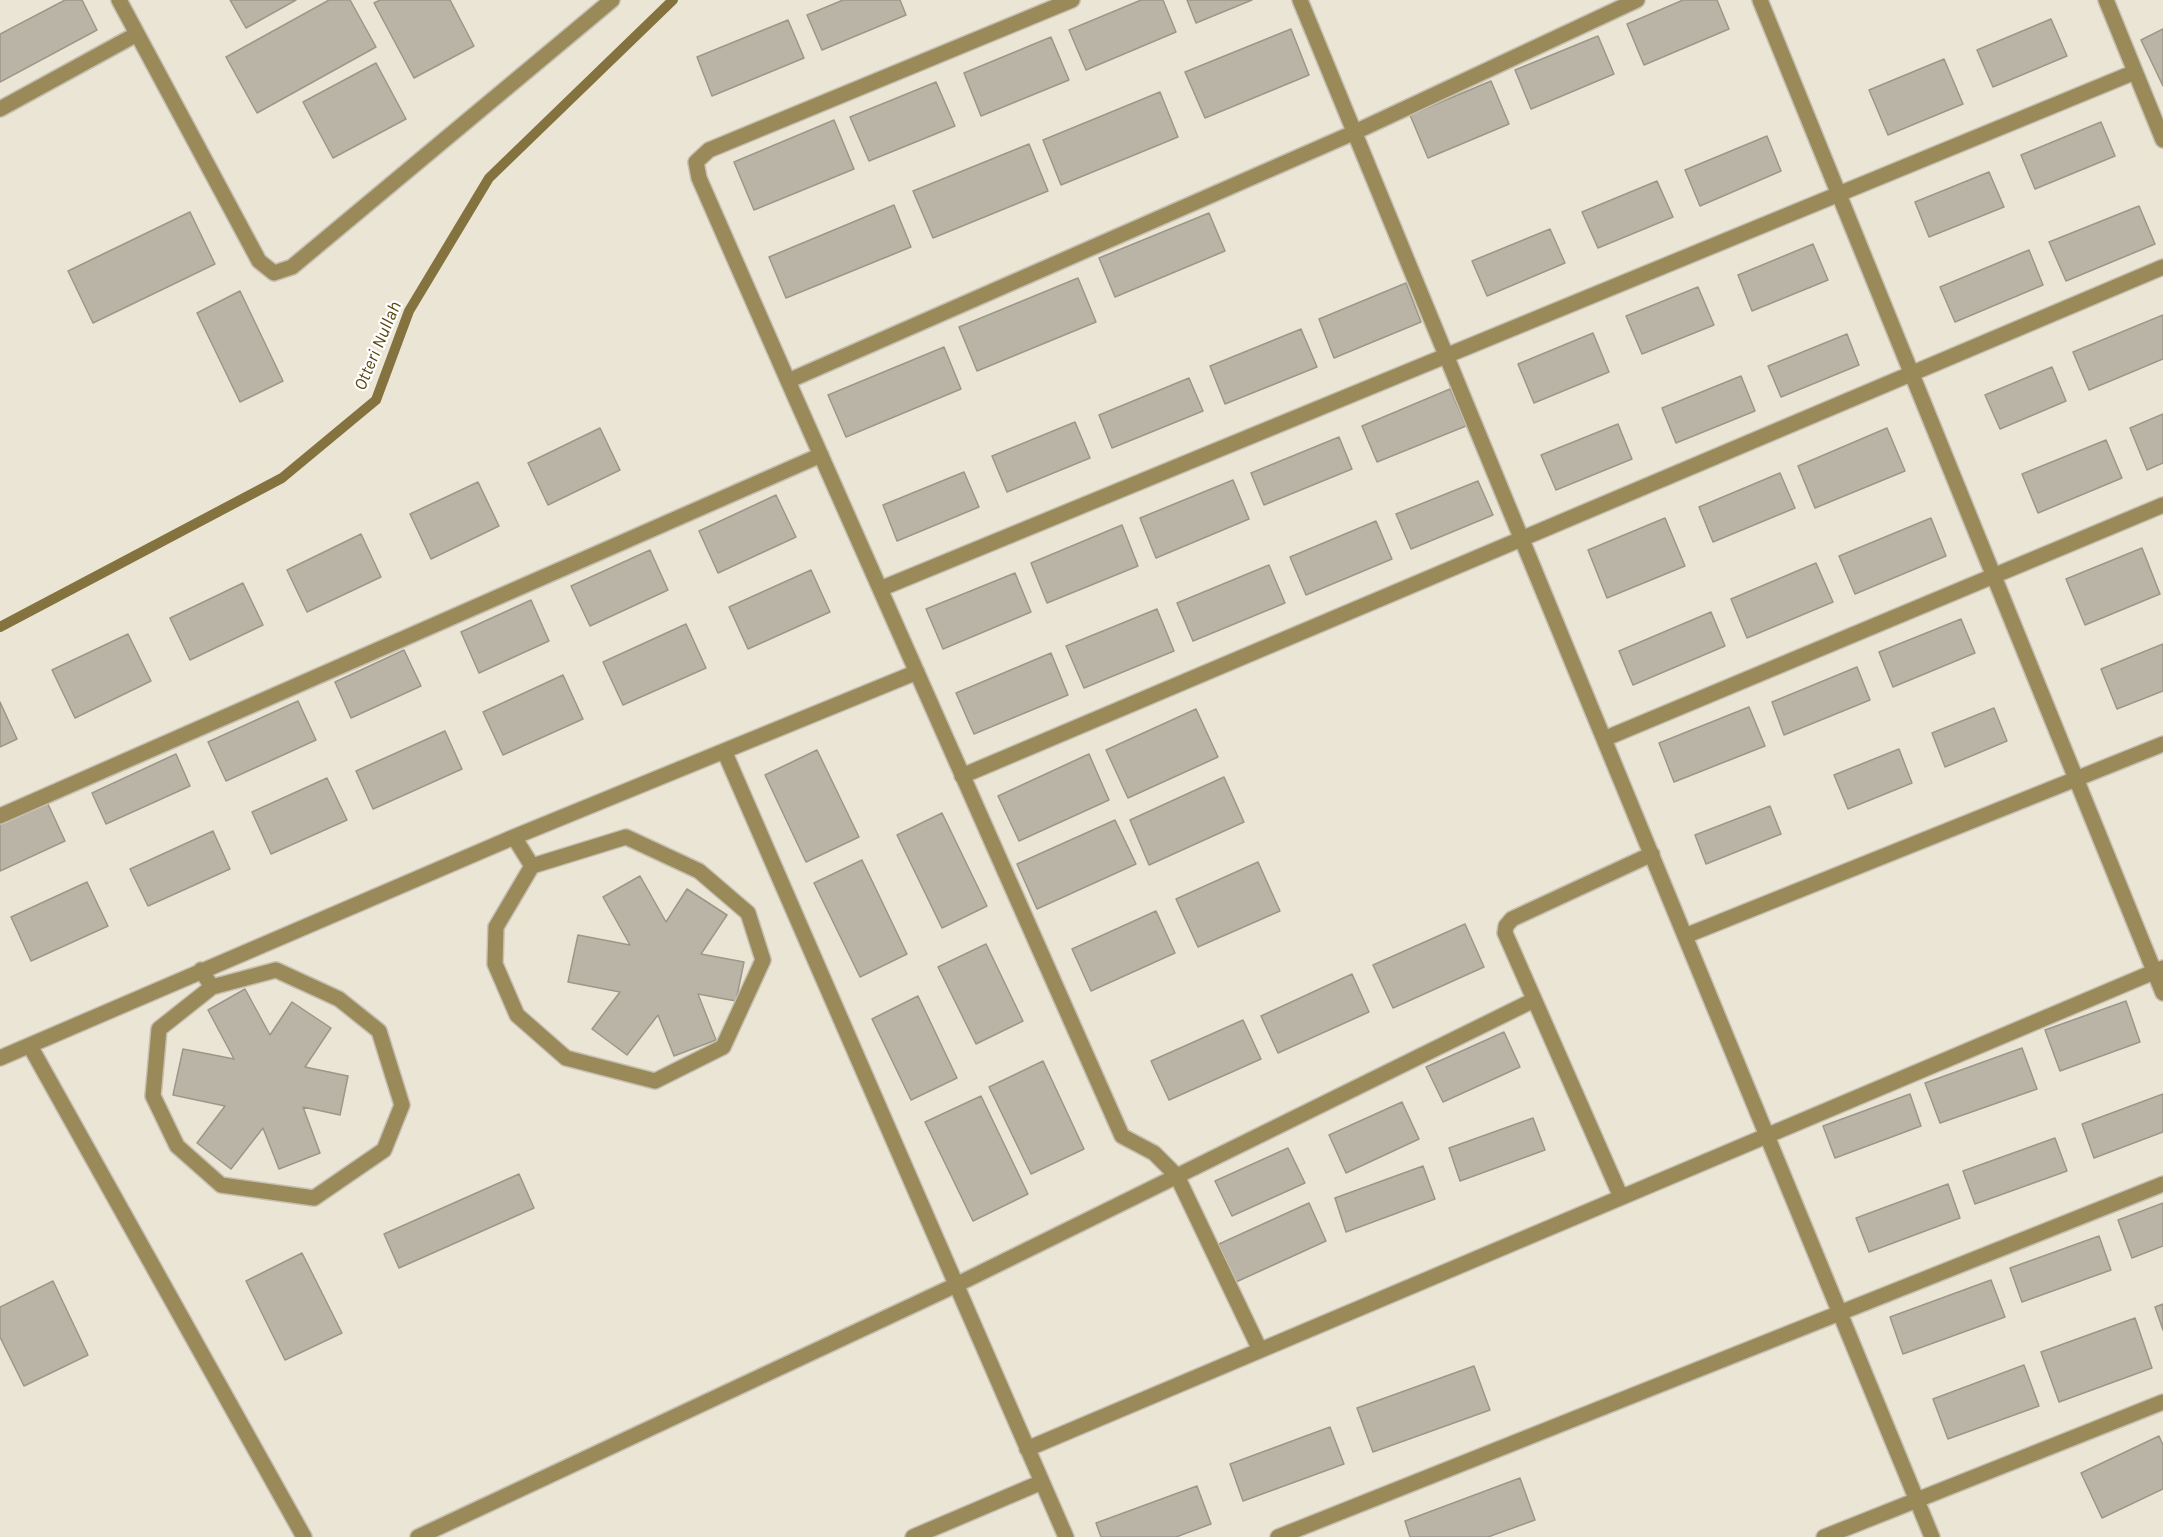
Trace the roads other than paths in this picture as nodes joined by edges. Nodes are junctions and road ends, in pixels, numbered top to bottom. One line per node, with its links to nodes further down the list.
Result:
1 (118, 0): 8 (street)
2 (1072, 0): 17 (street)
3 (1300, 0): 11 (street)
4 (1637, 0): 11 (street)
5 (1760, 0): 13 (street)
6 (2106, 0): 9 (street)
7 (610, 1): 8 (street)
8 (137, 34): 10 (street)
9 (2135, 72): 12 (street); 13 (street)
10 (0, 109)
11 (1353, 133): 15 (street); 17 (street)
12 (2163, 140)
13 (1839, 194): 15 (street); 16 (street)
14 (2163, 267): 16 (street)
15 (1447, 355): 20 (street); 22 (street)
16 (1911, 374): 20 (street); 21 (street)
17 (788, 381): 18 (street)
18 (821, 454): 22 (street); 29 (street)
19 (2163, 505): 21 (street)
20 (1522, 538): 24 (street); 27 (street)
21 (1994, 576): 24 (street); 28 (street)
22 (880, 589): 23 (street)
23 (917, 672): 26 (street); 27 (street)
24 (1604, 739): 31 (street)
25 (2163, 744): 28 (street)
26 (725, 753): 30 (street); 45 (street)
27 (962, 776): 42 (street)
28 (2076, 779): 33 (street); 35 (street)
29 (0, 816)
30 (514, 837): 32 (street); 34 (street)
31 (1652, 854): 33 (street); 38 (street)
32 (532, 866): 32 (street)
33 (1685, 936): 41 (street)
34 (201, 970): 36 (street); 39 (street)
35 (2159, 970): 37 (street); 41 (street)
36 (212, 987): 36 (street)
37 (2163, 993)
38 (1534, 1000): 42 (street); 44 (street)
39 (30, 1046): 40 (street); 52 (street)
40 (0, 1058)
41 (1767, 1136): 44 (street); 46 (street)
42 (1177, 1176): 45 (street); 47 (street)
43 (2163, 1184): 46 (street)
44 (1621, 1197): 47 (street)
45 (956, 1286): 49 (street); 53 (street)
46 (1840, 1313): 51 (street); 56 (street)
47 (1260, 1350): 49 (street)
48 (2163, 1402): 51 (street)
49 (1027, 1449): 50 (street)
50 (1042, 1482): 54 (street); 55 (street)
51 (1917, 1501): 57 (street); 58 (street)
52 (304, 1537)
53 (418, 1537)
54 (913, 1537)
55 (1066, 1537)
56 (1278, 1537)
57 (1824, 1537)
58 (1932, 1537)

